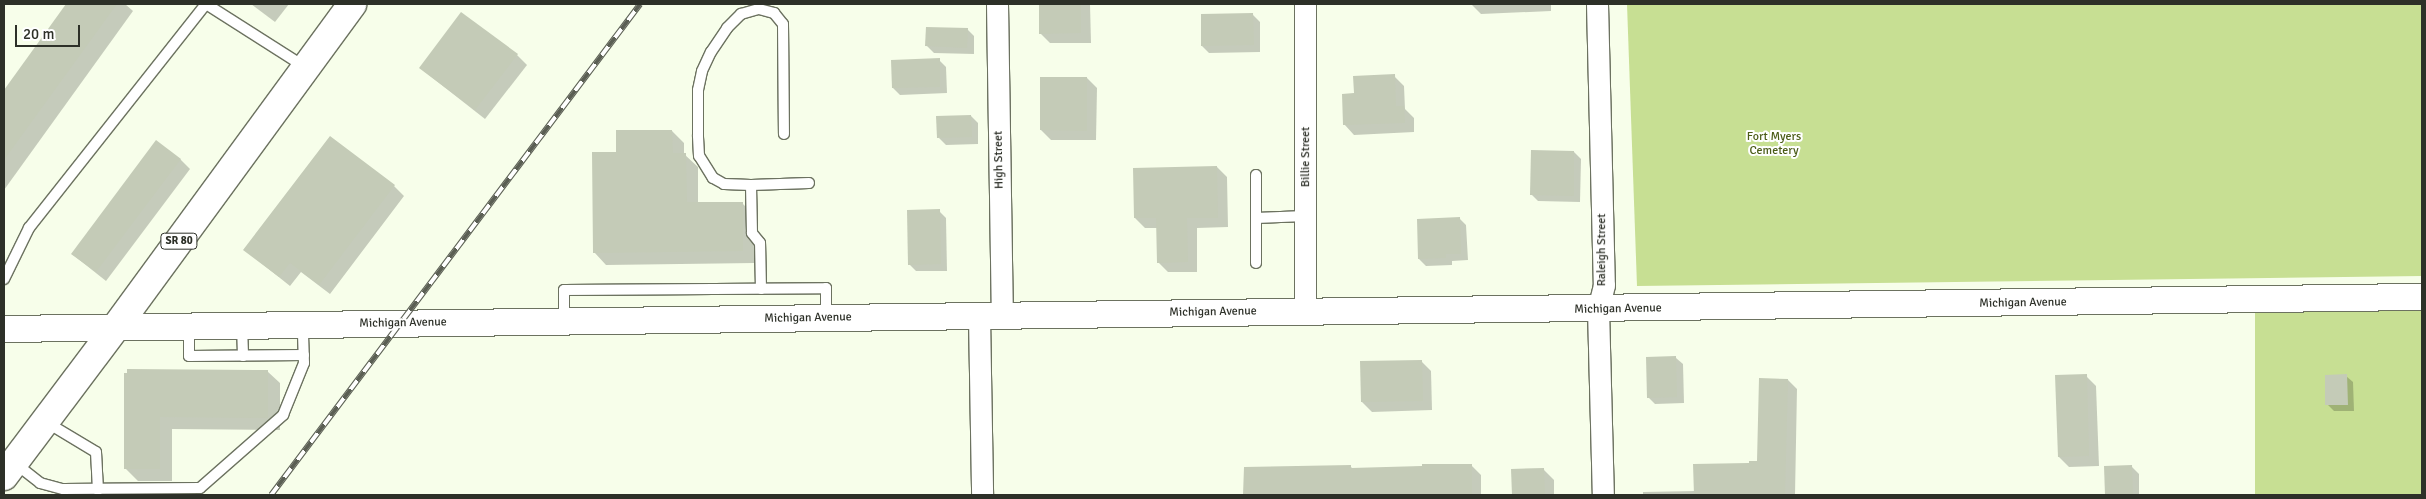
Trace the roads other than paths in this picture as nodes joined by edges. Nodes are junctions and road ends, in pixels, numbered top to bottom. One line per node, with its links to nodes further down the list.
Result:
1 (352, 4): 5 (main road, SR 80)
2 (997, 4): 18 (street, High Street)
3 (1305, 4): 10 (street, Billie Street)
4 (1597, 4): 16 (street, Raleigh Street)
5 (306, 67): 13 (lane); 24 (main road, SR 80)
6 (784, 134): 9 (lane)
7 (1256, 176): 11 (lane)
8 (809, 183): 9 (lane)
9 (751, 185): 14 (lane)
10 (1306, 216): 11 (lane); 17 (street, Billie Street)
11 (1256, 218): 12 (lane)
12 (1256, 263)
13 (4, 279)
14 (761, 289): 19 (lane); 20 (lane)
15 (2422, 297): 16 (street, Michigan Avenue)
16 (1598, 310): 17 (street, Michigan Avenue); 32 (street, Raleigh Street)
17 (1306, 311): 18 (street, Michigan Avenue)
18 (990, 316): 19 (street, Michigan Avenue); 31 (street, High Street)
19 (826, 318): 20 (street, Michigan Avenue)
20 (564, 321): 22 (street, Michigan Avenue)
21 (242, 325): 22 (street, Michigan Avenue); 23 (street, Michigan Avenue); 27 (lane)
22 (303, 325): 26 (lane)
23 (189, 326): 24 (street, Michigan Avenue); 27 (lane)
24 (116, 327): 25 (street, Michigan Avenue); 28 (main road, SR 80)
25 (4, 329)
26 (304, 355): 27 (lane); 30 (lane)
27 (243, 356)
28 (45, 422): 29 (main road, SR 80); 30 (lane)
29 (9, 470): 30 (lane)
30 (98, 490)
31 (982, 495)
32 (1603, 495)

